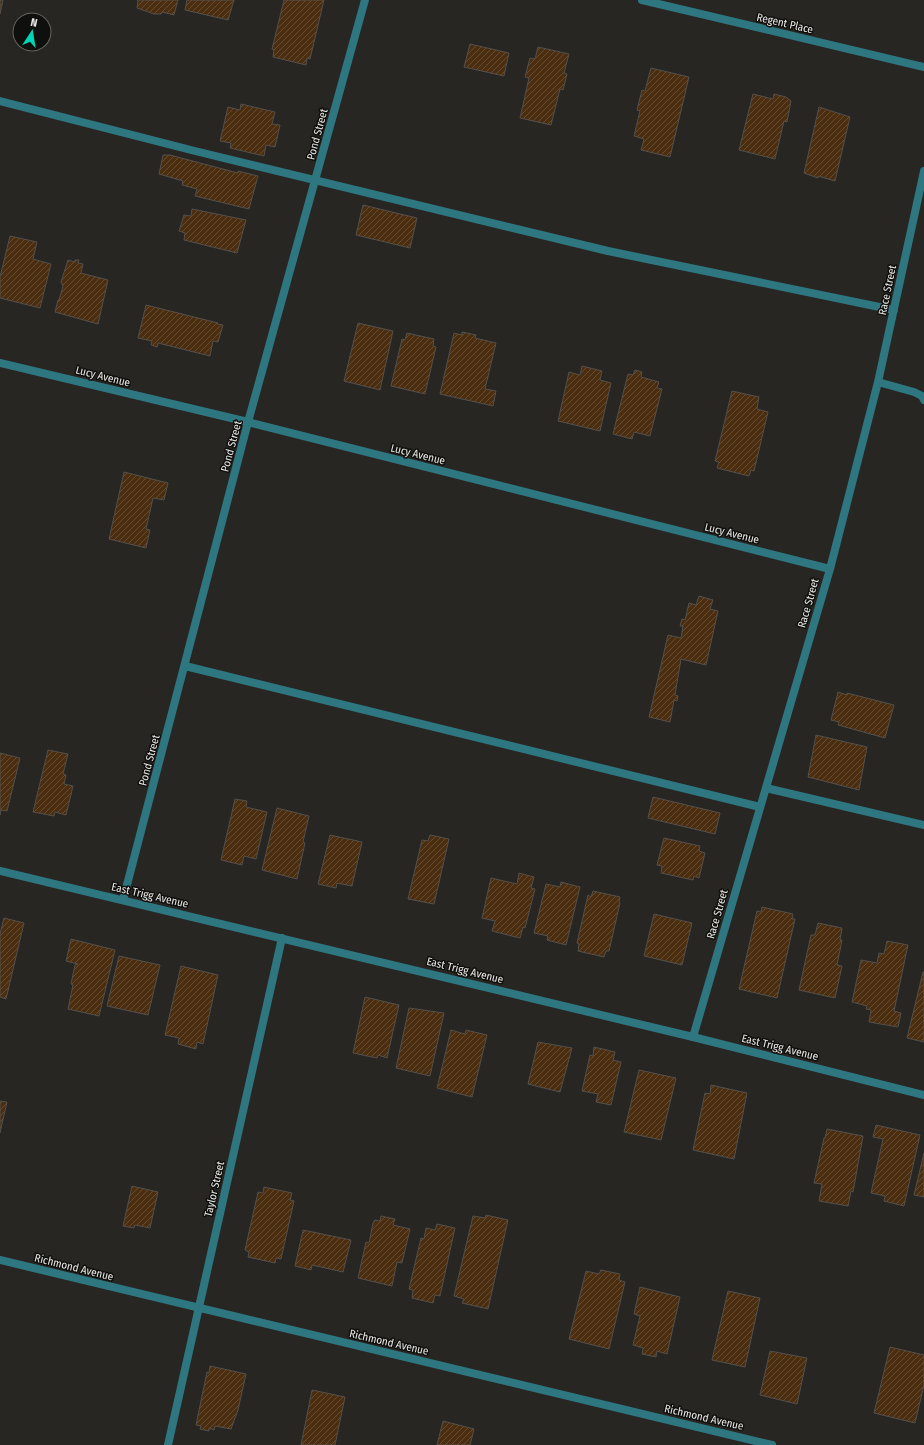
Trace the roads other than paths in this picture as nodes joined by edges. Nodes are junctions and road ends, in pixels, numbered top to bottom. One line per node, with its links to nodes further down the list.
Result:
1 (365, 0): 6 (street, Pond Street)
2 (642, 0): 3 (street, Regent Place)
3 (924, 67)
4 (0, 101): 6 (street)
5 (924, 171): 7 (street, Race Street)
6 (315, 180): 7 (street); 11 (street, Pond Street)
7 (894, 310): 9 (street, Race Street)
8 (0, 362): 11 (street, Lucy Avenue)
9 (878, 382): 10 (street); 12 (street, Race Street)
10 (924, 400)
11 (248, 422): 12 (street, Lucy Avenue); 13 (street, Pond Street)
12 (830, 569): 14 (street, Race Street)
13 (185, 666): 15 (street); 18 (street, Pond Street)
14 (766, 788): 15 (street, Race Street); 16 (street)
15 (760, 807): 20 (street, Race Street)
16 (924, 825)
17 (0, 871): 18 (street, East Trigg Avenue)
18 (123, 900): 19 (street, East Trigg Avenue)
19 (282, 938): 20 (street, East Trigg Avenue); 23 (street, Taylor Street)
20 (693, 1037): 21 (street, East Trigg Avenue)
21 (924, 1095)
22 (0, 1260): 23 (street, Richmond Avenue)
23 (198, 1308): 24 (street, Taylor Street); 25 (street, Richmond Avenue)
24 (168, 1445)
25 (772, 1445)

